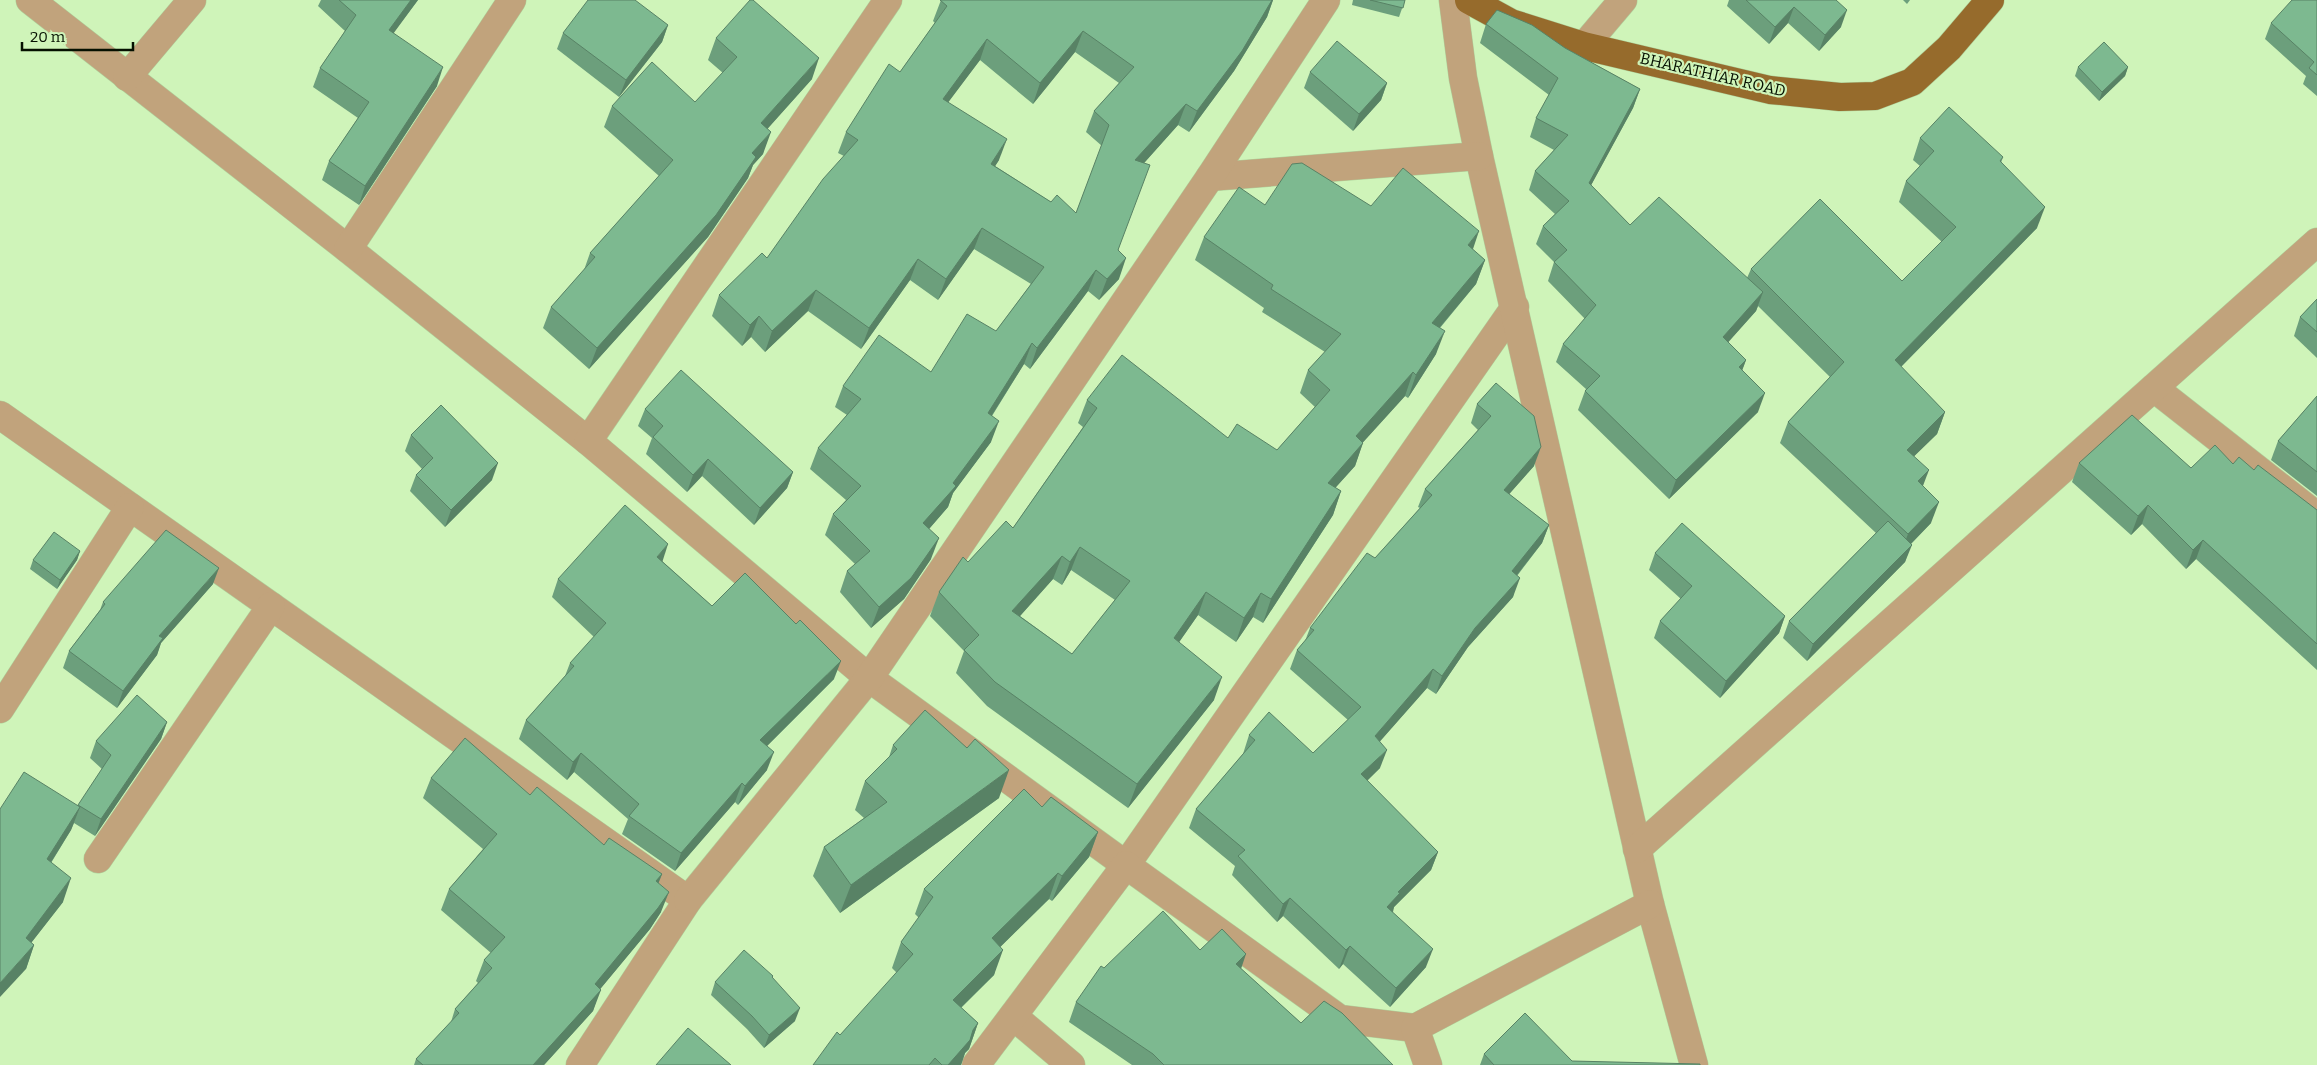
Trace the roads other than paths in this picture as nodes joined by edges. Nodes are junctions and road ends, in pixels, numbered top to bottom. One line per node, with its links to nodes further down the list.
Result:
1 (30, 0): 11 (street)
2 (192, 0): 11 (street)
3 (512, 0): 15 (street)
4 (888, 0): 19 (street)
5 (1326, 0): 13 (street)
6 (1453, 0): 12 (street)
7 (1469, 0): 10 (main road, BHARATHIAR ROAD)
8 (1622, 0): 10 (street)
9 (1990, 0): 10 (main road, BHARATHIAR ROAD)
10 (1584, 46)
11 (127, 77): 15 (street)
12 (1480, 156): 13 (street); 16 (street)
13 (1210, 177): 23 (street)
14 (2316, 244): 17 (street)
15 (348, 249): 19 (street)
16 (1515, 307): 25 (street); 27 (street)
17 (2154, 388): 21 (street); 25 (street)
18 (0, 415): 20 (street)
19 (588, 441): 23 (street)
20 (130, 507): 22 (street); 24 (street)
21 (2317, 516)
22 (271, 606): 26 (street); 28 (street)
23 (869, 678): 27 (street); 28 (street)
24 (0, 709)
25 (1637, 849): 29 (street)
26 (98, 859)
27 (1126, 865): 30 (street); 31 (street)
28 (688, 900): 32 (street)
29 (1650, 904): 31 (street); 36 (street)
30 (1013, 1016): 33 (street); 34 (street)
31 (1415, 1028): 35 (street)
32 (580, 1065)
33 (976, 1065)
34 (1071, 1065)
35 (1428, 1065)
36 (1694, 1065)

